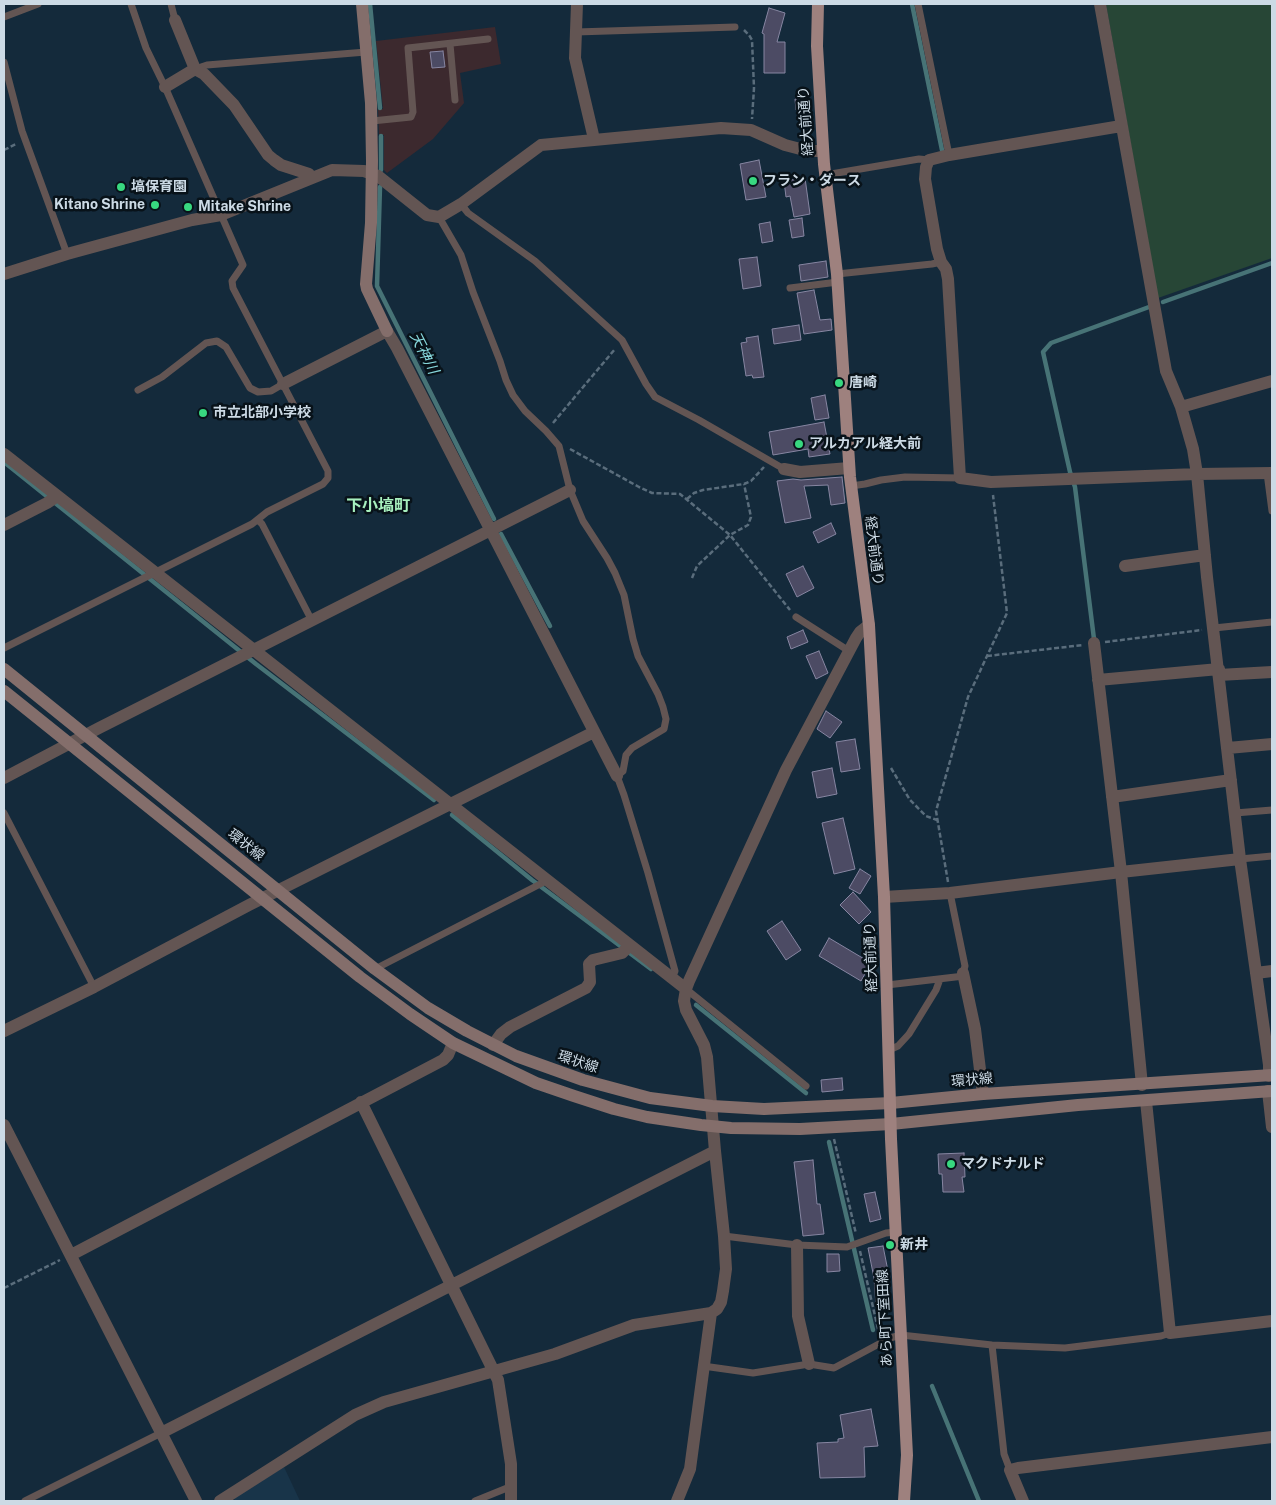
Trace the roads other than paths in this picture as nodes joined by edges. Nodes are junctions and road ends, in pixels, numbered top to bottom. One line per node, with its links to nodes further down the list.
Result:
1 (38, 4): 9 (lane)
2 (131, 4): 18 (lane)
3 (171, 4): 10 (lane)
4 (362, 4): 15 (street)
5 (577, 4): 12 (street)
6 (818, 4): 23 (main road, 経大前通り)
7 (918, 4): 24 (lane)
8 (1100, 4): 21 (street)
9 (4, 17)
10 (175, 20): 17 (street)
11 (735, 28): 12 (lane)
12 (576, 32): 22 (street)
13 (488, 40): 14 (lane)
14 (450, 44): 19 (lane); 20 (lane)
15 (366, 52): 17 (lane); 20 (street)
16 (4, 62): 32 (lane)
17 (194, 69): 18 (street); 28 (street)
18 (165, 87): 30 (lane)
19 (455, 100)
20 (372, 121): 26 (street)
21 (1121, 126): 24 (street); 41 (street)
22 (594, 139): 23 (street); 29 (street)
23 (823, 151): 27 (main road, 経大前通り)
24 (949, 155): 25 (street)
25 (929, 160): 27 (lane); 33 (street)
26 (372, 174): 28 (street); 31 (street); 37 (street)
27 (825, 176): 35 (main road, 経大前通り)
28 (311, 178): 30 (street)
29 (460, 204): 31 (street); 44 (lane)
30 (221, 215): 32 (street); 39 (lane)
31 (439, 217): 49 (lane)
32 (67, 254): 34 (street)
33 (941, 262): 35 (lane); 47 (street)
34 (4, 274)
35 (838, 278): 36 (lane); 43 (main road, 経大前通り)
36 (790, 288)
37 (387, 331): 39 (street); 54 (street)
38 (1272, 381): 41 (street)
39 (282, 384): 40 (lane); 52 (lane)
40 (138, 390)
41 (1181, 408): 46 (street)
42 (4, 454): 50 (street)
43 (849, 468): 44 (street); 48 (main road, 経大前通り)
44 (784, 469)
45 (1270, 473): 46 (street); 51 (lane)
46 (1197, 474): 47 (street); 55 (street)
47 (960, 478): 48 (lane)
48 (851, 486): 61 (main road, 経大前通り)
49 (570, 490): 54 (street); 77 (lane)
50 (56, 494): 53 (street); 57 (street)
51 (1272, 511)
52 (258, 520): 57 (lane); 59 (lane)
53 (4, 525)
54 (490, 530): 59 (street); 72 (street)
55 (1205, 555): 56 (street); 62 (street)
56 (1125, 566)
57 (154, 572): 64 (lane); 65 (street)
58 (796, 616): 66 (lane)
59 (312, 621): 65 (street)
60 (1272, 622): 62 (lane)
61 (869, 625): 66 (street); 91 (main road, 経大前通り)
62 (1214, 628): 68 (street)
63 (1094, 643): 70 (street)
64 (4, 648)
65 (254, 650): 73 (street); 81 (street)
66 (848, 651): 102 (street)
67 (4, 669): 73 (street, 環状線)
68 (1219, 672): 69 (street); 70 (street); 76 (street)
69 (1272, 672)
70 (1098, 680): 80 (street)
71 (4, 691): 74 (street)
72 (594, 732): 77 (street); 81 (street)
73 (86, 735): 74 (street); 89 (street, 環状線)
74 (69, 744): 78 (street); 92 (street)
75 (1272, 744): 76 (street)
76 (1228, 748): 79 (street)
77 (617, 776): 98 (lane)
78 (4, 778)
79 (1231, 780): 80 (street); 84 (street)
80 (1112, 797): 87 (street)
81 (450, 804): 88 (street); 89 (street)
82 (1272, 810): 84 (lane)
83 (4, 813): 101 (lane)
84 (1235, 813): 86 (street)
85 (1272, 856): 86 (lane)
86 (1240, 859): 87 (street); 96 (street)
87 (1121, 872): 90 (street); 108 (street)
88 (548, 880): 93 (street); 94 (lane)
89 (279, 890): 92 (street); 94 (street, 環状線)
90 (950, 893): 91 (street); 97 (lane)
91 (884, 897): 100 (main road, 経大前通り)
92 (262, 899): 101 (street); 104 (street)
93 (630, 946): 98 (street); 105 (street)
94 (375, 969): 105 (street, 環状線)
95 (1272, 971): 96 (street)
96 (1256, 973): 107 (street)
97 (964, 974): 99 (lane); 111 (street)
98 (672, 978): 102 (street)
99 (940, 979): 100 (lane); 106 (lane)
100 (886, 985): 106 (main road, 経大前通り)
101 (94, 987): 103 (street)
102 (686, 989): 109 (lane); 115 (street)
103 (4, 1032)
104 (453, 1043): 113 (street); 118 (street)
105 (493, 1045): 115 (street, 環状線)
106 (889, 1050): 114 (main road, 経大前通り)
107 (1270, 1076): 108 (street, 環状線)
108 (1142, 1084): 111 (street, 環状線)
109 (806, 1086)
110 (1270, 1091): 112 (street); 119 (street)
111 (983, 1094): 114 (street, 環状線)
112 (1146, 1100): 116 (street); 128 (street)
113 (362, 1102): 124 (street); 125 (street)
114 (891, 1103): 115 (street, 環状線); 116 (main road, あら町下室田線)
115 (712, 1106): 118 (street)
116 (891, 1124): 118 (street); 121 (main road, あら町下室田線)
117 (4, 1125): 124 (street)
118 (714, 1127): 120 (street)
119 (1272, 1127)
120 (714, 1151): 122 (street); 125 (street)
121 (896, 1232): 123 (lane); 129 (main road, あら町下室田線)
122 (724, 1236): 123 (lane); 126 (street)
123 (796, 1245): 131 (street)
124 (70, 1255): 134 (street)
125 (451, 1284): 133 (street); 134 (street)
126 (711, 1312): 132 (street); 133 (street)
127 (1272, 1321): 128 (street)
128 (1170, 1333): 130 (lane)
129 (902, 1335): 130 (lane); 131 (lane); 144 (main road, あら町下室田線)
130 (992, 1345): 136 (lane)
131 (809, 1364): 132 (lane)
132 (703, 1366): 143 (street)
133 (494, 1371): 137 (street); 140 (street)
134 (161, 1433): 138 (lane); 139 (street)
135 (1272, 1437): 136 (street)
136 (1010, 1470): 145 (street)
137 (512, 1486): 141 (lane); 142 (street)
138 (25, 1501)
139 (196, 1501)
140 (220, 1501)
141 (475, 1501)
142 (511, 1501)
143 (677, 1501)
144 (904, 1501)
145 (1023, 1501)

